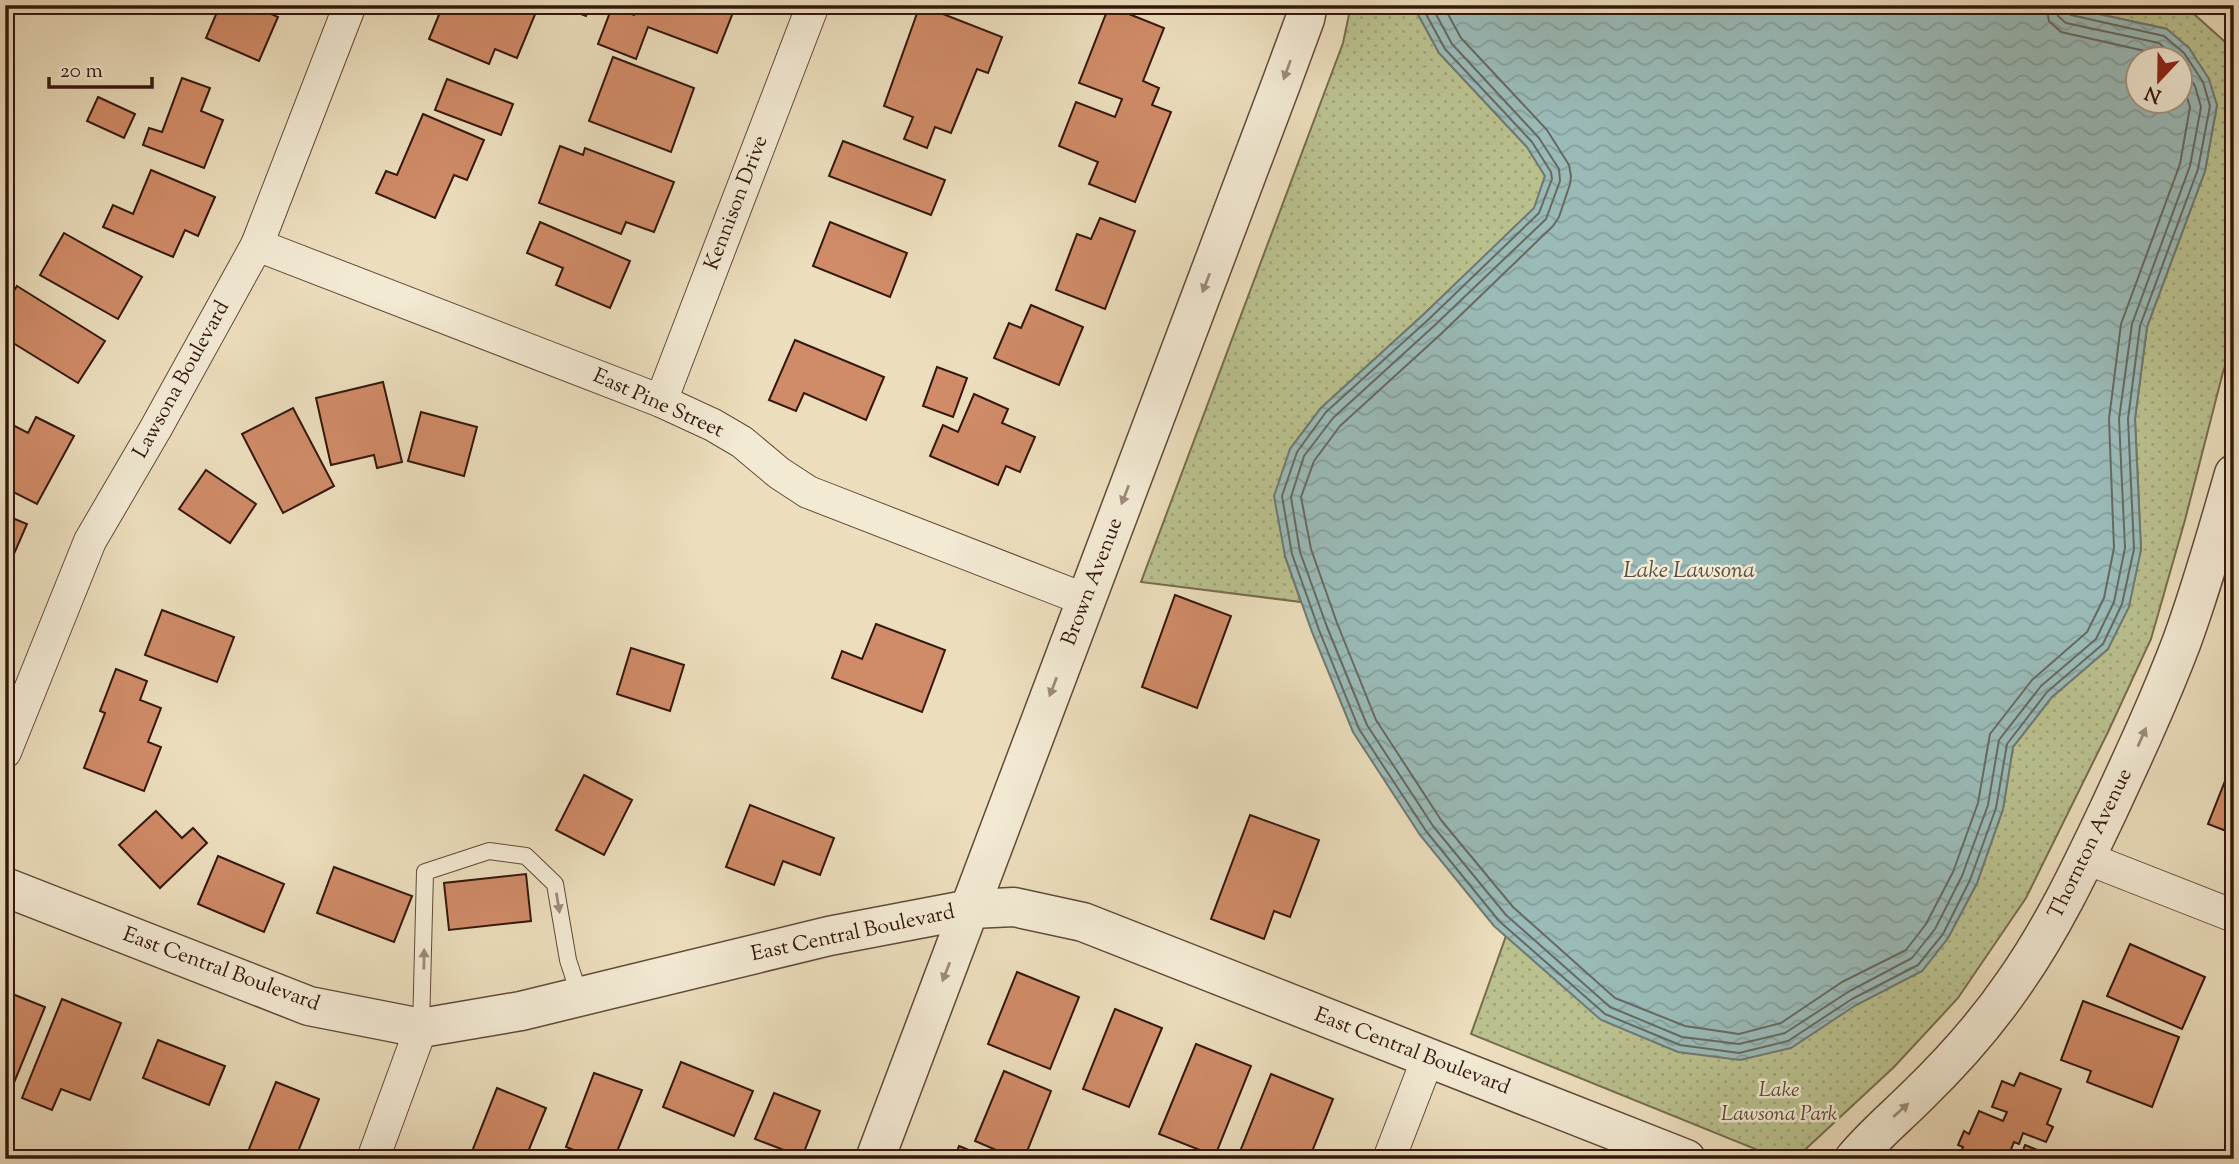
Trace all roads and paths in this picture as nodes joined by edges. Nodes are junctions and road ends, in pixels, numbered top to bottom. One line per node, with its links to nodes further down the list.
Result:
1 (350, 5): 4 (street, Lawsona Boulevard)
2 (813, 5): 5 (street, Kennison Drive)
3 (1308, 5): 7 (street, Brown Avenue, one-way to 7)
4 (257, 245): 5 (street, East Pine Street); 8 (street, Lawsona Boulevard)
5 (662, 401): 7 (street, East Pine Street)
6 (2234, 474): 9 (street, Thornton Avenue, one-way to 6)
7 (1086, 600): 11 (street, Brown Avenue, one-way to 11)
8 (5, 752)
9 (2086, 858): 12 (street); 20 (street, Thornton Avenue, one-way to 9)
10 (5, 887): 14 (street, East Central Boulevard)
11 (971, 908): 13 (street, East Central Boulevard); 15 (street, East Central Boulevard); 17 (street, Brown Avenue, one-way to 17)
12 (2234, 916)
13 (580, 997): 14 (street, East Central Boulevard); 14 (lane, one-way to 13)
14 (421, 1028): 16 (street)
15 (1428, 1058): 18 (street); 19 (street, East Central Boulevard)
16 (373, 1159)
17 (875, 1159)
18 (1389, 1159)
19 (1686, 1159)
20 (1854, 1159)

